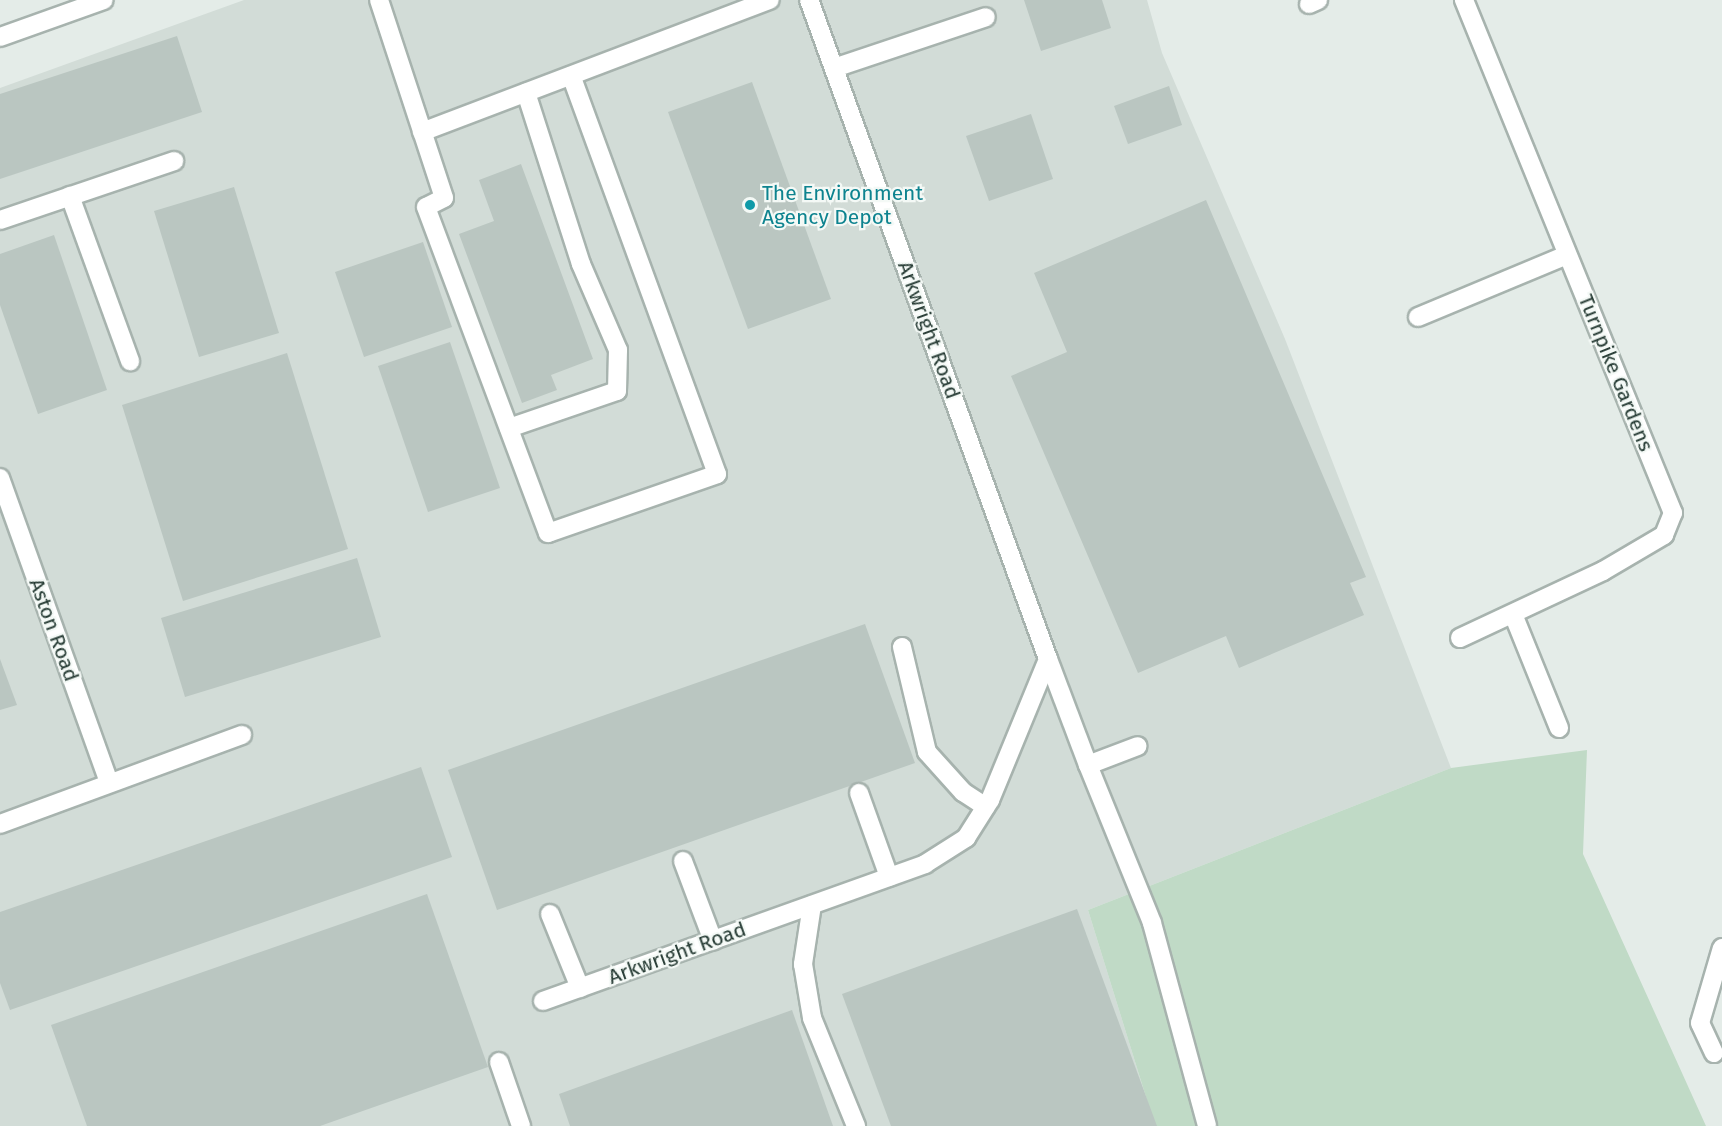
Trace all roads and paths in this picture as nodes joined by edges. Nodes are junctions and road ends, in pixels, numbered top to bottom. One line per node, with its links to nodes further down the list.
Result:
1 (104, 0): 7 (street)
2 (379, 0): 11 (street)
3 (770, 0): 9 (street)
4 (809, 0): 8 (street, Arkwright Road)
5 (1464, 0): 15 (street, Turnpike Gardens)
6 (986, 17): 8 (street)
7 (0, 37)
8 (834, 68): 23 (street, Arkwright Road)
9 (571, 76): 10 (street); 18 (street)
10 (526, 93): 11 (street); 18 (street)
11 (422, 132): 18 (street)
12 (174, 161): 13 (street)
13 (70, 196): 14 (street); 17 (street)
14 (0, 220)
15 (1567, 255): 16 (street); 20 (street, Turnpike Gardens)
16 (1418, 317)
17 (130, 361)
18 (509, 428)
19 (0, 478): 28 (street, Aston Road)
20 (1513, 614): 21 (street, Turnpike Gardens); 24 (street)
21 (1460, 638)
22 (902, 647): 30 (street)
23 (1048, 659): 27 (street, Arkwright Road); 30 (street, Arkwright Road)
24 (1559, 728)
25 (242, 735): 28 (street)
26 (1138, 746): 27 (street)
27 (1088, 765): 44 (street, Arkwright Road)
28 (109, 782): 31 (street)
29 (859, 793): 33 (street)
30 (986, 807): 33 (street, Arkwright Road)
31 (0, 824)
32 (682, 861): 36 (street)
33 (889, 877): 34 (street, Arkwright Road)
34 (812, 905): 36 (street, Arkwright Road); 43 (street)
35 (550, 914): 38 (street)
36 (713, 940): 38 (street, Arkwright Road)
37 (1722, 948): 40 (street)
38 (580, 988): 39 (street, Arkwright Road)
39 (543, 1001)
40 (1714, 1053)
41 (499, 1062): 42 (street)
42 (521, 1126)
43 (856, 1126)
44 (1207, 1126)

